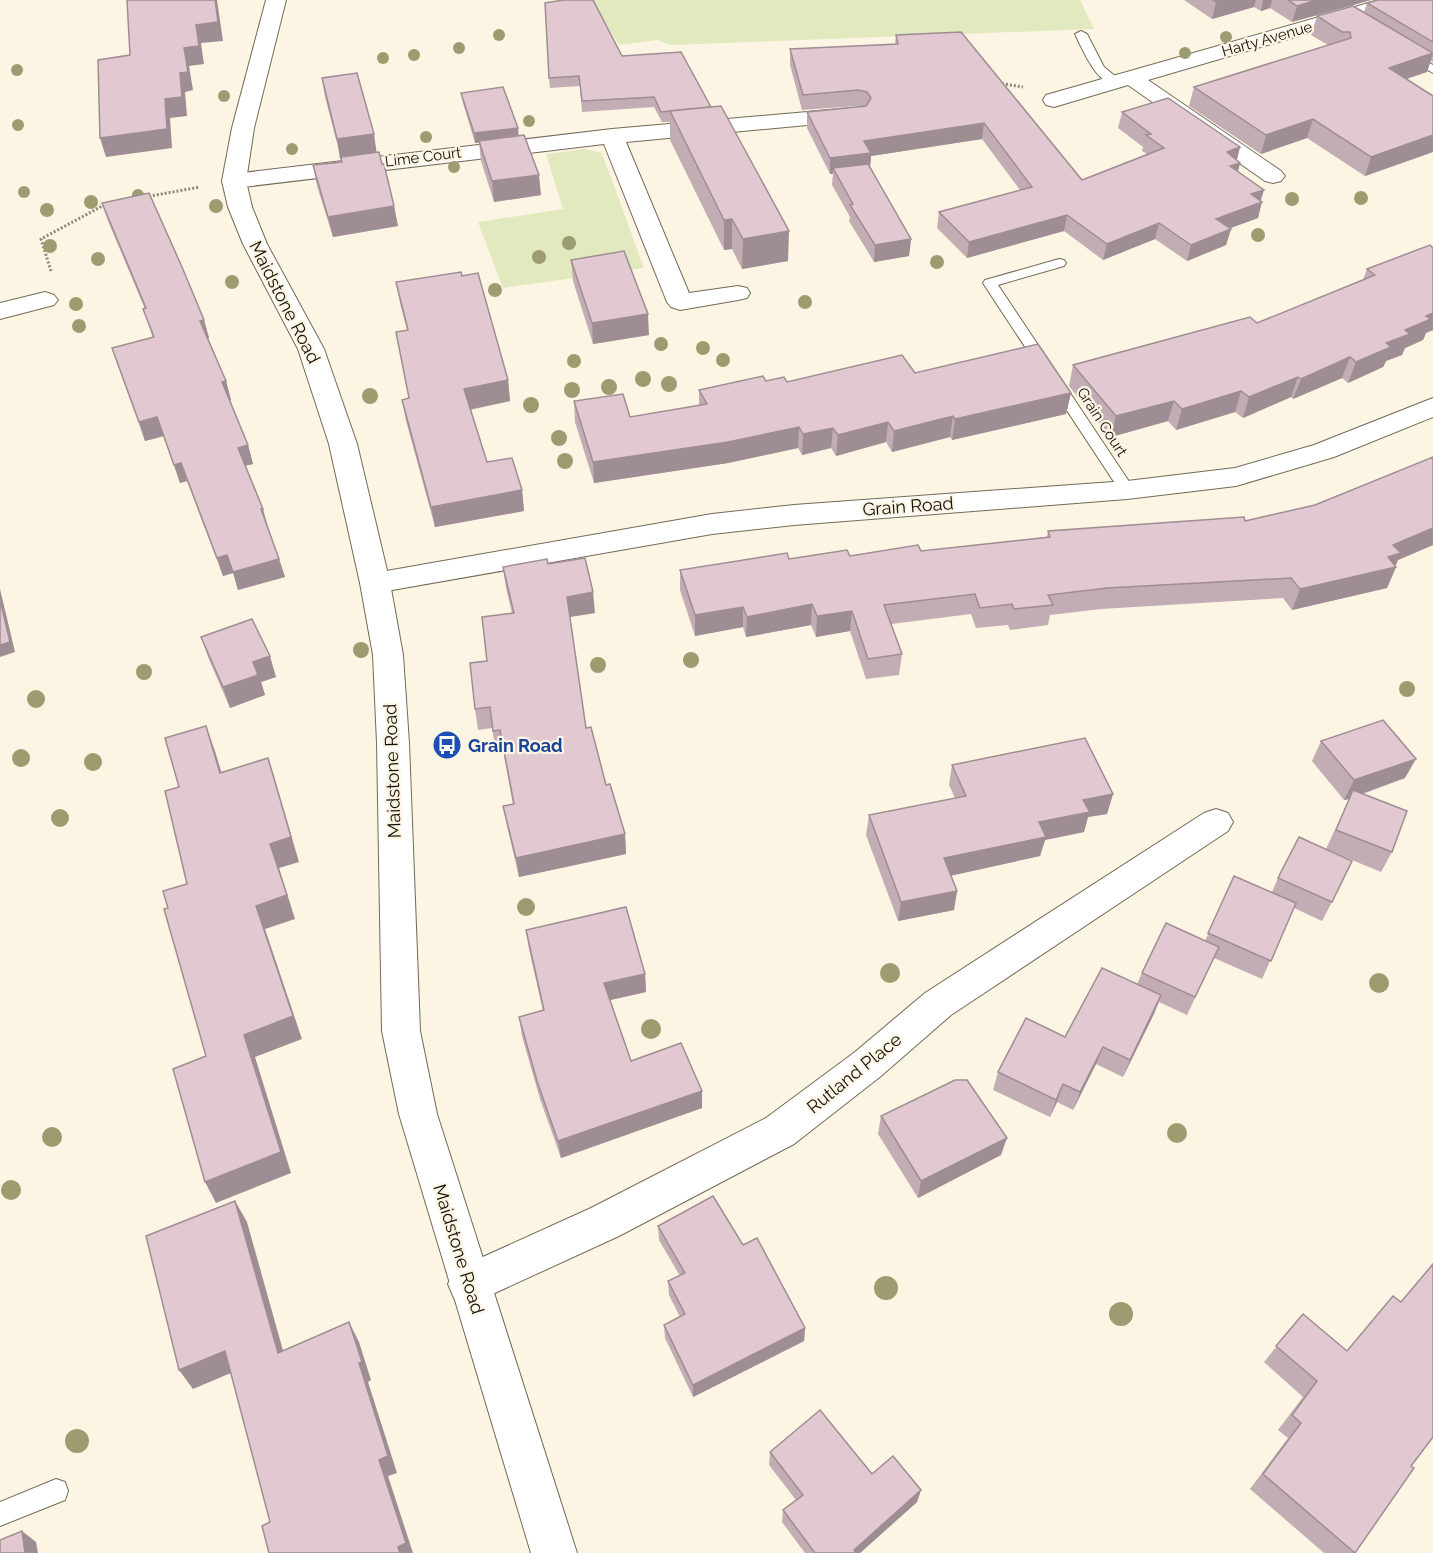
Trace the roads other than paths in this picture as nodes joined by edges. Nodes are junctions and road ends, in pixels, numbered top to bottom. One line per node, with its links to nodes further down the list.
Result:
1 (276, 0): 11 (street, Maidstone Road)
2 (1401, 0): 6 (street, Harty Avenue)
3 (1081, 33): 6 (lane)
4 (1395, 46): 5 (lane)
5 (1433, 70)
6 (1124, 80): 7 (street, Harty Avenue); 10 (street)
7 (1054, 100)
8 (857, 115): 9 (street, Lime Court)
9 (612, 136): 11 (street, Lime Court); 13 (street)
10 (1273, 176)
11 (234, 181): 18 (street, Maidstone Road)
12 (1059, 263): 17 (lane, Grain Court)
13 (738, 293)
14 (45, 300): 15 (street)
15 (0, 311)
16 (1433, 407): 17 (street, Grain Road)
17 (1127, 490): 18 (street, Grain Road)
18 (375, 582): 20 (street, Maidstone Road)
19 (1215, 822): 20 (street, Rutland Place)
20 (469, 1284): 23 (street, Maidstone Road)
21 (57, 1491): 22 (lane)
22 (0, 1514)
23 (554, 1553)

